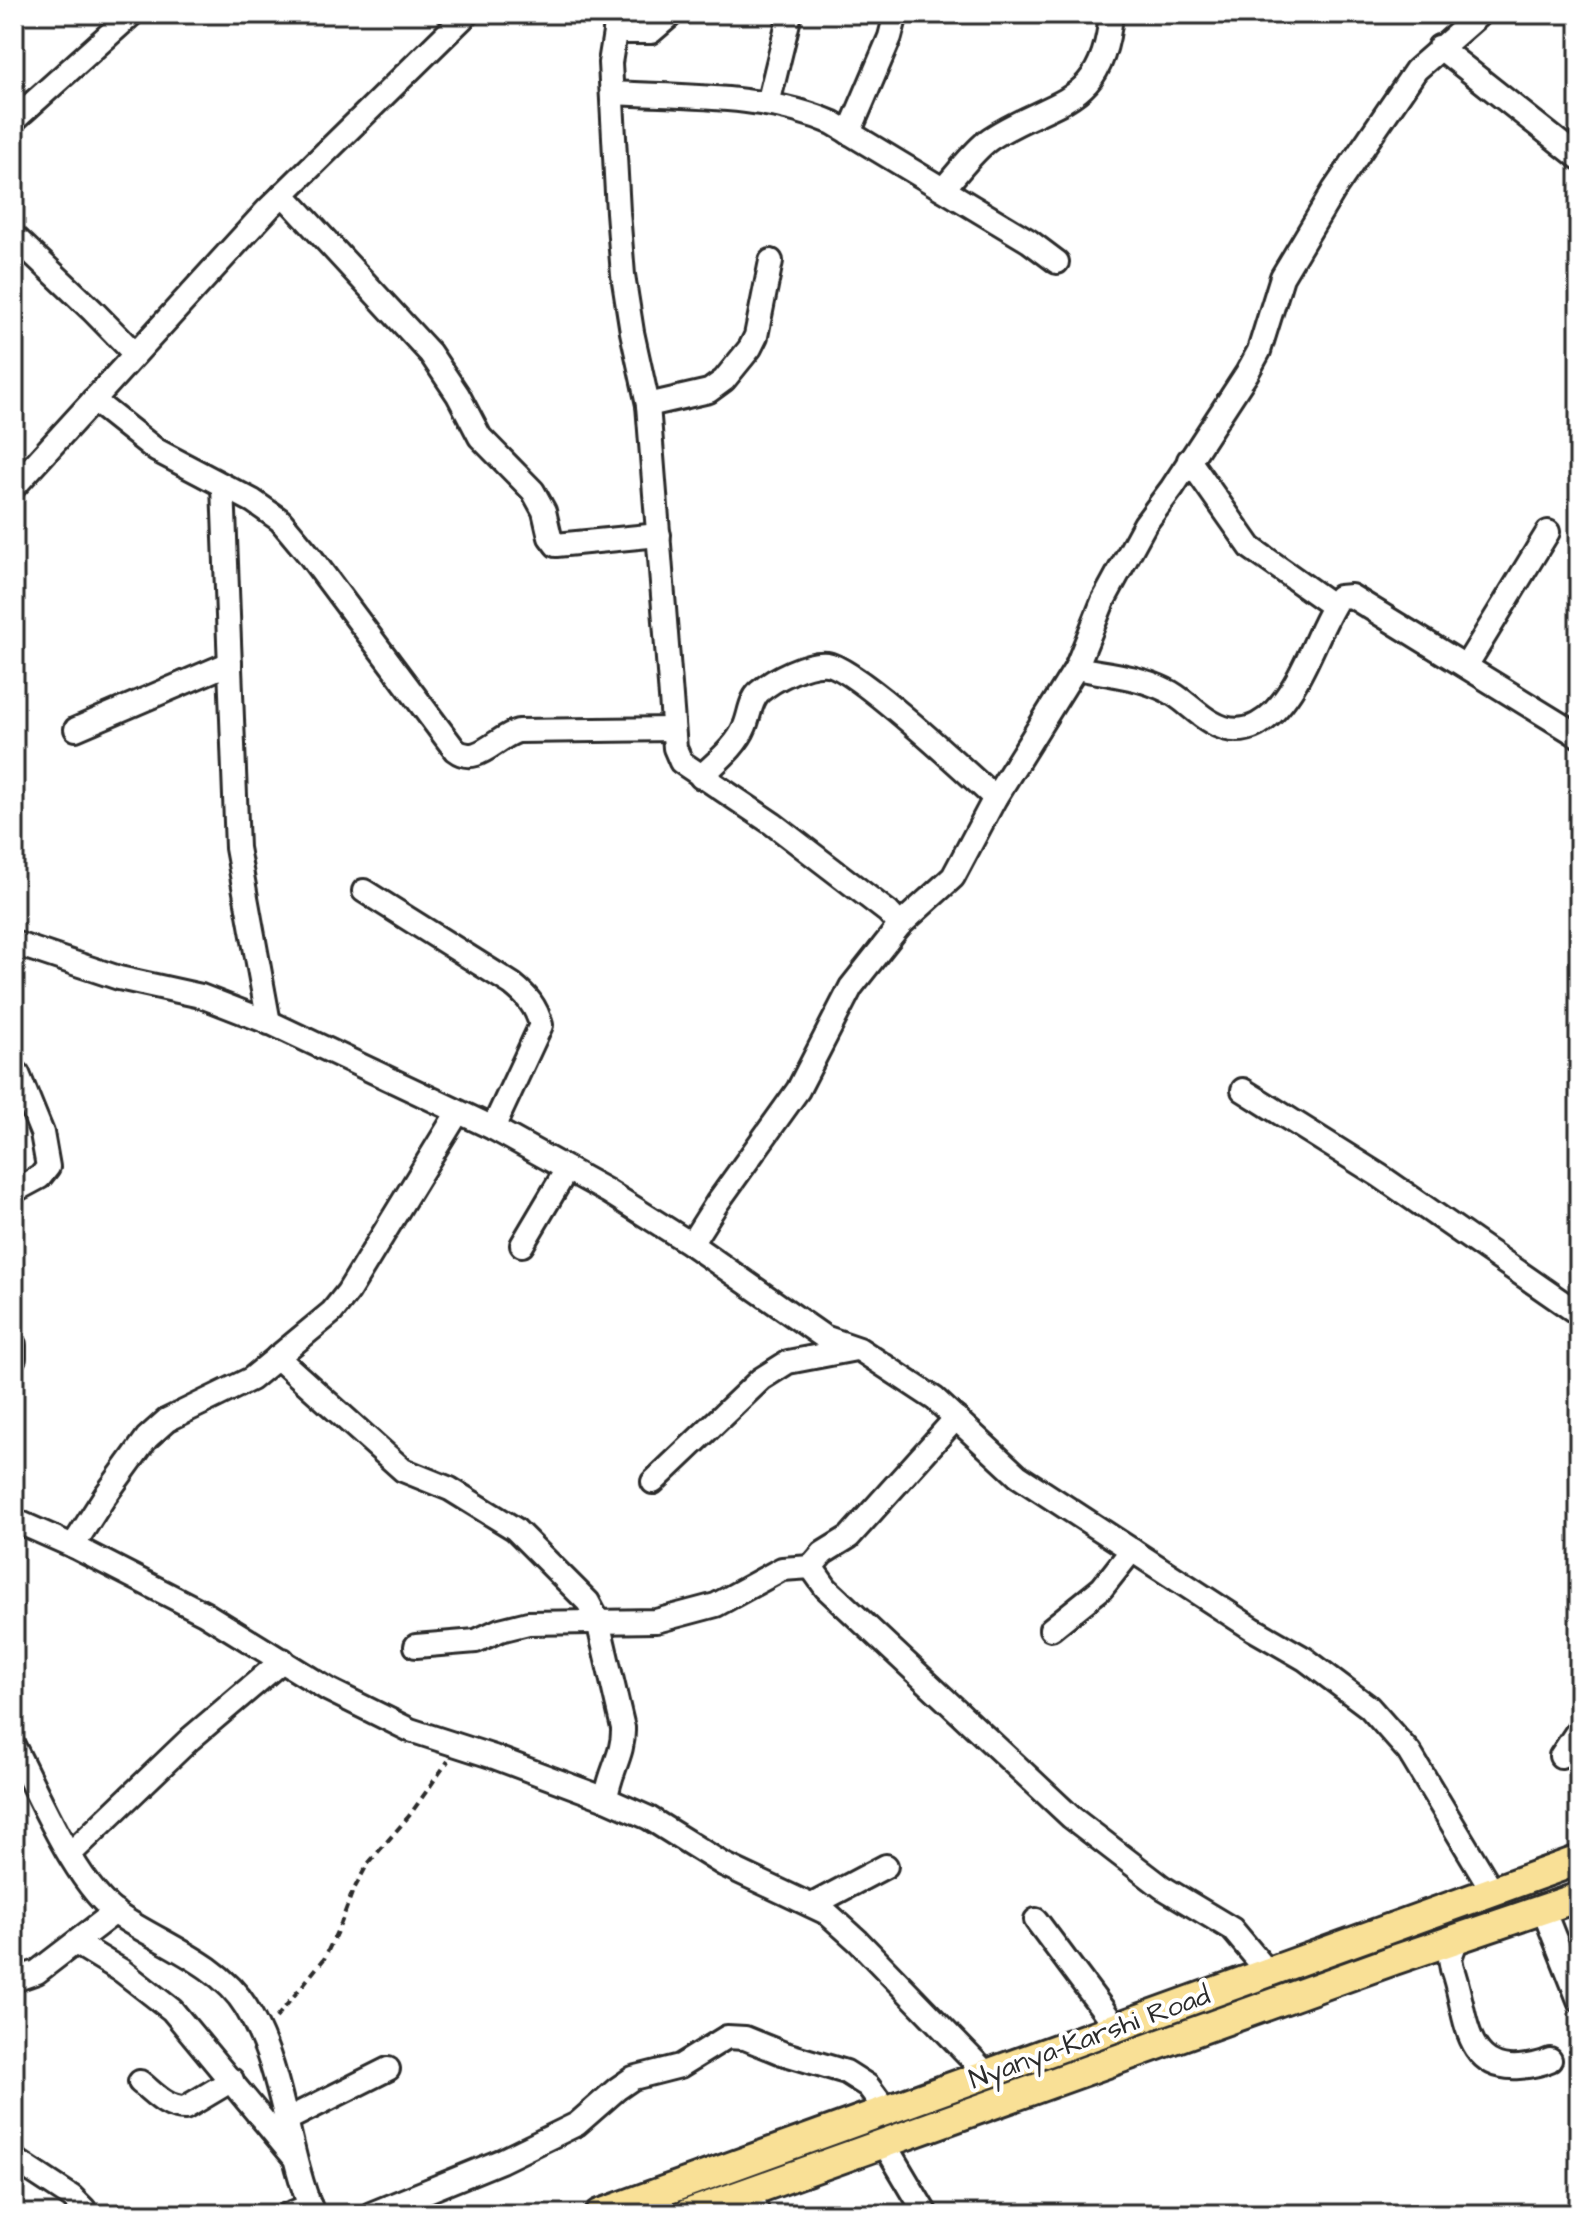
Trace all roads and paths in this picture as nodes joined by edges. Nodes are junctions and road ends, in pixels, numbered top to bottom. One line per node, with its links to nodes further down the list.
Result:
1 (132, 14): 12 (street)
2 (467, 14): 16 (street)
3 (672, 14): 8 (street)
4 (790, 14): 11 (street)
5 (896, 14): 13 (street)
6 (1111, 14): 15 (street)
7 (1480, 14): 9 (street)
8 (616, 23): 10 (street)
9 (1439, 47): 14 (street); 23 (street)
10 (612, 93): 11 (street); 22 (street)
11 (768, 104): 13 (street)
12 (14, 120)
13 (849, 133): 15 (street)
14 (1579, 158)
15 (943, 189): 19 (street)
16 (283, 194): 20 (street); 27 (street)
17 (14, 236): 20 (street)
18 (771, 261): 22 (street)
19 (1057, 262)
20 (135, 354): 21 (street)
21 (93, 400): 24 (street); 25 (street)
22 (648, 405): 27 (street)
23 (1189, 460): 28 (street); 31 (street)
24 (223, 486): 29 (street); 33 (street)
25 (14, 487)
26 (1548, 532): 30 (street)
27 (659, 535): 33 (street)
28 (1333, 606): 30 (street); 31 (street)
29 (230, 663): 32 (street); 40 (street)
30 (1466, 666): 34 (street)
31 (1076, 668): 36 (street)
32 (76, 729)
33 (673, 729): 35 (street)
34 (1579, 736)
35 (701, 777): 36 (street); 38 (street)
36 (995, 798): 38 (street)
37 (364, 891): 44 (street)
38 (900, 925): 47 (street)
39 (14, 943): 40 (street)
40 (269, 1023): 43 (street)
41 (18, 1074): 46 (street)
42 (1243, 1090): 49 (street)
43 (458, 1112): 44 (street); 52 (street)
44 (493, 1128): 45 (street)
45 (567, 1169): 47 (street); 48 (street)
46 (14, 1191)
47 (691, 1244): 51 (street)
48 (522, 1245)
49 (1579, 1314)
50 (14, 1345): 53 (street)
51 (859, 1349): 54 (street); 55 (street)
52 (277, 1357): 57 (street); 60 (street)
53 (14, 1358)
54 (956, 1418): 58 (street); 59 (street)
55 (653, 1482)
56 (14, 1520): 57 (street)
57 (73, 1546): 63 (street)
58 (1132, 1550): 61 (street); 72 (street)
59 (811, 1567): 60 (street); 80 (street)
60 (598, 1621): 62 (street); 68 (street)
61 (1051, 1629)
62 (416, 1646)
63 (283, 1660): 65 (street); 69 (street)
64 (1579, 1729): 67 (street)
65 (458, 1746): 68 (street); 84 (path)
66 (14, 1747): 69 (street)
67 (1561, 1756)
68 (606, 1799): 74 (street)
69 (70, 1854): 76 (street)
70 (1579, 1860): 72 (main road, Nyanya-Karshi Road)
71 (886, 1866): 74 (street)
72 (1492, 1890): 80 (main road, Nyanya-Karshi Road)
73 (1579, 1897): 75 (main road, Nyanya-Karshi Road)
74 (812, 1905): 87 (street)
75 (1543, 1909): 78 (main road, Nyanya-Karshi Road); 82 (street)
76 (115, 1912): 79 (street); 84 (street)
77 (1036, 1920): 83 (street)
78 (1457, 1939): 85 (street); 92 (main road, Nyanya-Karshi Road)
79 (76, 1943): 81 (street); 88 (street)
80 (1268, 1972): 83 (main road, Nyanya-Karshi Road)
81 (14, 1980)
82 (1579, 2000)
83 (1116, 2027): 87 (main road, Nyanya-Karshi Road)
84 (261, 2035): 91 (street)
85 (1550, 2060)
86 (388, 2069): 91 (street)
87 (987, 2074): 90 (main road, Nyanya-Karshi Road)
88 (232, 2080): 89 (street); 93 (street)
89 (140, 2082)
90 (886, 2110): 98 (street); 99 (main road, Nyanya-Karshi Road)
91 (288, 2119): 93 (street)
92 (885, 2145): 95 (main road, Nyanya-Karshi Road); 101 (street)
93 (294, 2158): 96 (street)
94 (14, 2159): 97 (street)
95 (755, 2203): 100 (main road, Nyanya-Karshi Road)
96 (304, 2211)
97 (84, 2214)
98 (371, 2214)
99 (600, 2214)
100 (687, 2214)
101 (926, 2214)

